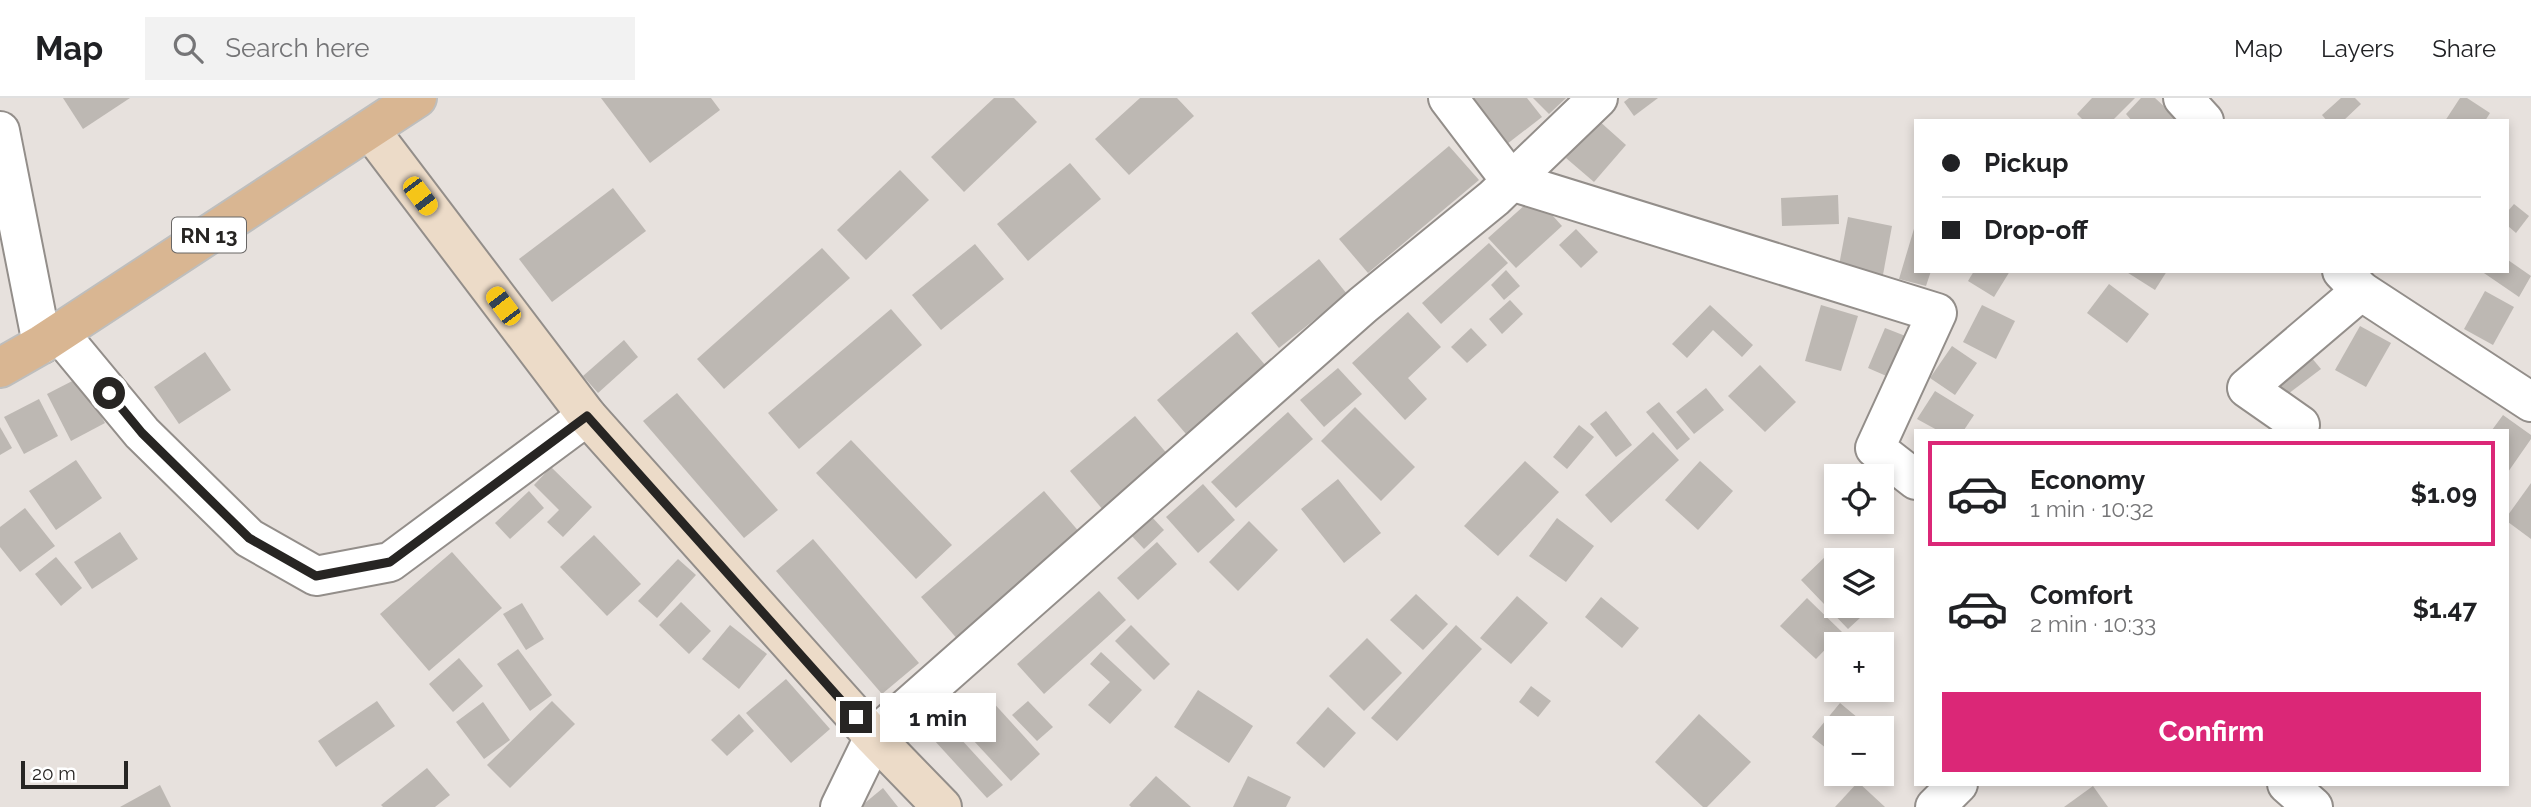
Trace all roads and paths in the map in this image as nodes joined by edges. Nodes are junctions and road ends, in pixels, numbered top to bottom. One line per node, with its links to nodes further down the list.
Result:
1 (417, 98): 6 (main road, RN 13)
2 (1448, 98): 8 (street)
3 (1598, 98): 8 (street)
4 (2183, 98): 5 (street)
5 (2202, 119)
6 (370, 130): 10 (main road, RN 13); 13 (street)
7 (0, 131): 10 (street)
8 (1511, 181): 15 (street); 16 (street)
9 (2351, 281): 12 (street); 14 (street)
10 (50, 338): 11 (main road, RN 13); 13 (street)
11 (0, 368)
12 (2531, 402)
13 (587, 416): 16 (street)
14 (2295, 429)
15 (1914, 478)
16 (874, 737): 19 (street); 20 (street)
17 (1956, 786): 21 (street)
18 (2289, 786): 22 (street)
19 (840, 807)
20 (942, 807)
21 (1935, 807)
22 (2313, 807)

